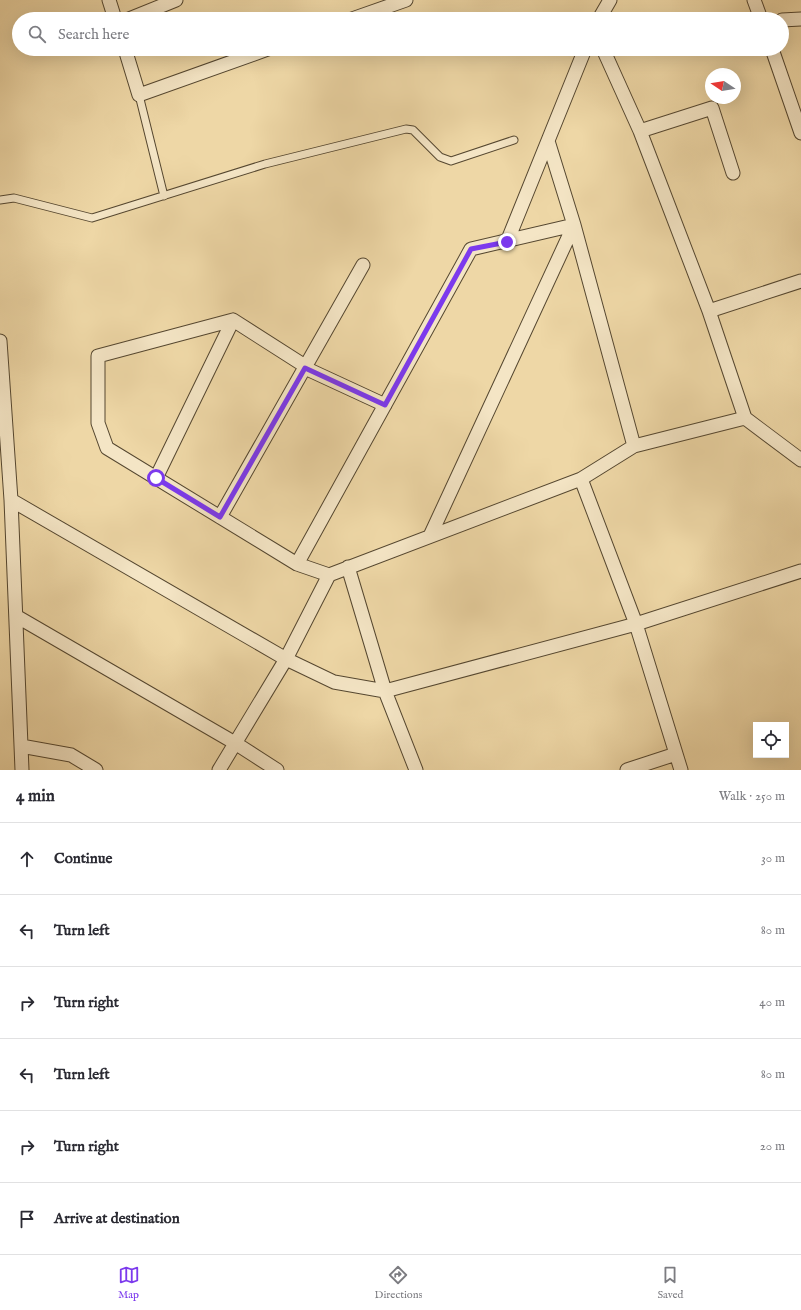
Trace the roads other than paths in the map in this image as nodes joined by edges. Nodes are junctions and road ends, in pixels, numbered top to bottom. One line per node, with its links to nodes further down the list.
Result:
1 (109, 0): 6 (street)
2 (176, 0): 7 (street)
3 (406, 0): 8 (street)
4 (610, 0): 9 (street)
5 (754, 0): 10 (street)
6 (113, 12)
7 (146, 12)
8 (372, 12)
9 (602, 12)
10 (759, 12)
11 (801, 19): 12 (street)
12 (789, 20)
13 (127, 56): 18 (street)
14 (248, 56): 18 (street)
15 (582, 56): 22 (street)
16 (606, 56): 20 (street)
17 (775, 56): 19 (street)
18 (139, 95): 24 (lane)
19 (800, 125)
20 (640, 131): 23 (street); 30 (street)
21 (514, 140): 24 (lane)
22 (548, 141): 26 (street); 27 (street)
23 (733, 173)
24 (164, 196): 25 (lane)
25 (0, 200)
26 (574, 225): 27 (street); 36 (street); 43 (street)
27 (507, 242): 34 (street)
28 (363, 265): 33 (street)
29 (801, 281): 30 (street)
30 (708, 311): 35 (street)
31 (233, 320): 33 (street); 39 (street); 39 (street)
32 (0, 341): 37 (street)
33 (305, 368): 34 (street); 42 (street)
34 (385, 405): 44 (street)
35 (744, 418): 36 (street); 38 (street)
36 (634, 446): 40 (street)
37 (4, 458): 41 (street)
38 (801, 460)
39 (156, 478): 42 (street)
40 (582, 479): 43 (street); 49 (street)
41 (11, 500): 48 (street); 50 (street)
42 (220, 517): 44 (street)
43 (430, 536): 45 (street)
44 (297, 564): 47 (street)
45 (348, 567): 47 (street); 51 (street)
46 (801, 571): 49 (street)
47 (329, 575): 50 (street)
48 (16, 616): 52 (street); 53 (street)
49 (636, 624): 51 (street); 54 (street)
50 (286, 659): 51 (street); 52 (street)
51 (385, 691): 59 (street)
52 (236, 743): 57 (street); 58 (street)
53 (21, 746): 55 (street); 56 (street)
54 (676, 754): 60 (street); 61 (street)
55 (22, 770)
56 (96, 770)
57 (219, 770)
58 (277, 770)
59 (416, 770)
60 (627, 770)
61 (681, 770)

